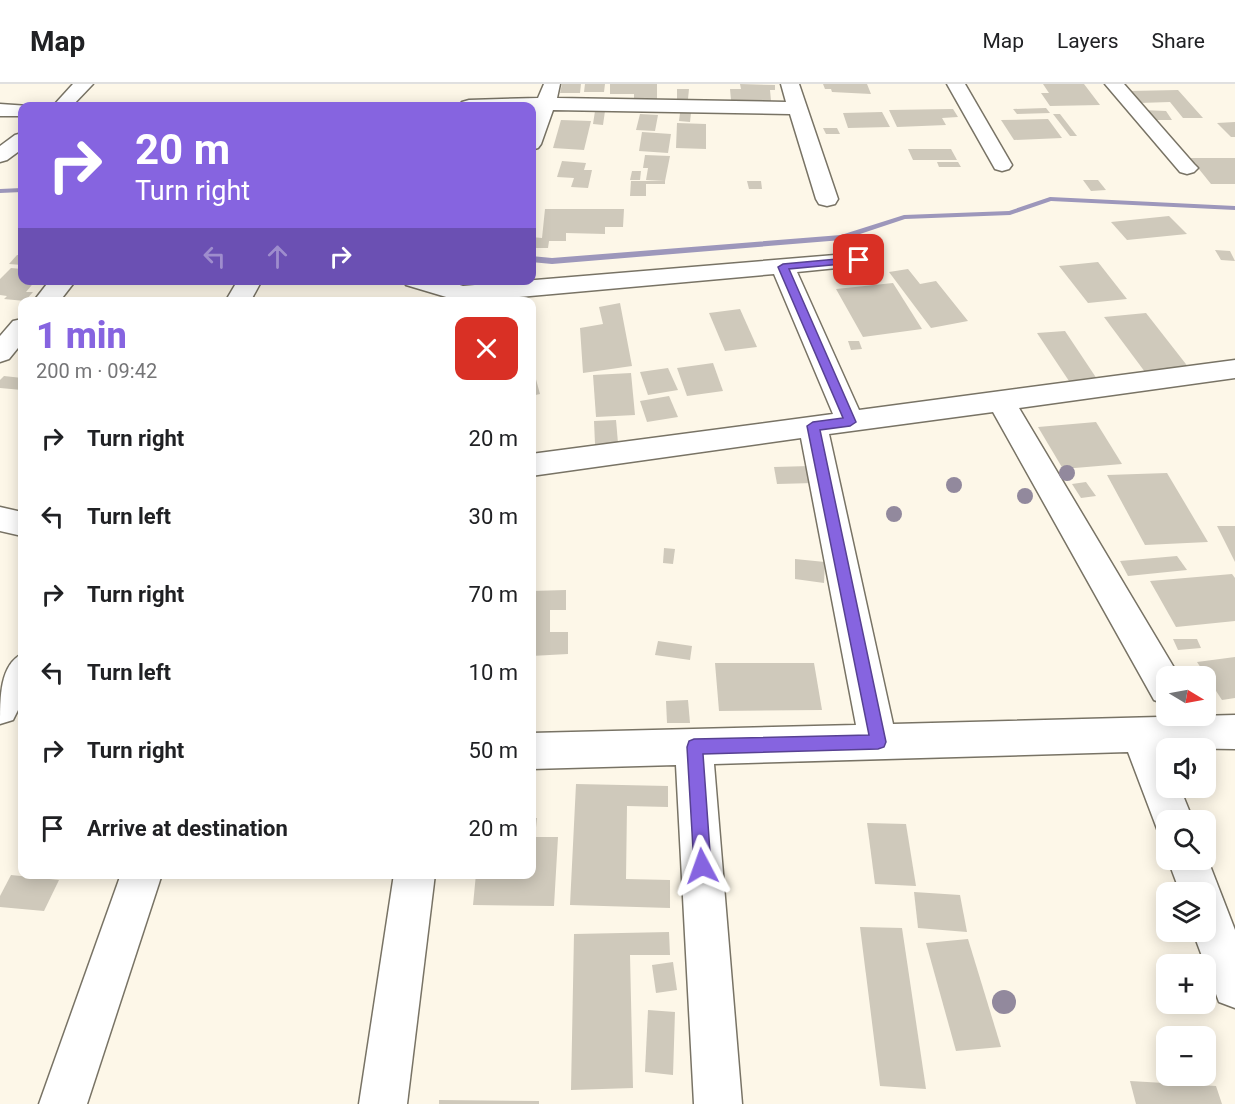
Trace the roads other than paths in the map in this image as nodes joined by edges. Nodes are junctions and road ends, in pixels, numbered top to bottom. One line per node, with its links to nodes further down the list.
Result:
1 (84, 84): 7 (street)
2 (553, 84): 9 (street)
3 (667, 84): 10 (street)
4 (790, 84): 11 (street)
5 (956, 84): 17 (street)
6 (1114, 84): 18 (street)
7 (66, 102)
8 (536, 104): 9 (street)
9 (545, 104): 10 (street); 14 (street)
10 (670, 106): 11 (street)
11 (798, 108): 19 (street)
12 (0, 110): 13 (street)
13 (18, 110)
14 (536, 130)
15 (18, 142): 16 (street)
16 (0, 156)
17 (1002, 165)
18 (1187, 168)
19 (827, 199)
20 (859, 260): 21 (street)
21 (783, 267): 26 (street); 31 (street)
22 (60, 285): 24 (street)
23 (428, 285): 25 (street)
24 (49, 297)
25 (458, 297)
26 (470, 297)
27 (18, 332): 28 (street)
28 (0, 353)
29 (1235, 369): 30 (street)
30 (1001, 401): 31 (street); 36 (street)
31 (850, 422): 32 (street)
32 (813, 426): 33 (street); 43 (street)
33 (536, 464)
34 (0, 519): 35 (street)
35 (18, 523)
36 (1156, 670)
37 (18, 676): 38 (street)
38 (0, 708)
39 (1178, 726): 42 (street)
40 (1199, 726): 41 (street)
41 (1235, 732)
42 (1140, 734): 43 (street); 46 (street)
43 (878, 742): 44 (street)
44 (694, 747): 45 (street); 53 (street)
45 (536, 751)
46 (1169, 810)
47 (140, 879): 51 (street)
48 (414, 879): 52 (street)
49 (1216, 936): 50 (street)
50 (1235, 986)
51 (63, 1104)
52 (383, 1104)
53 (718, 1104)

